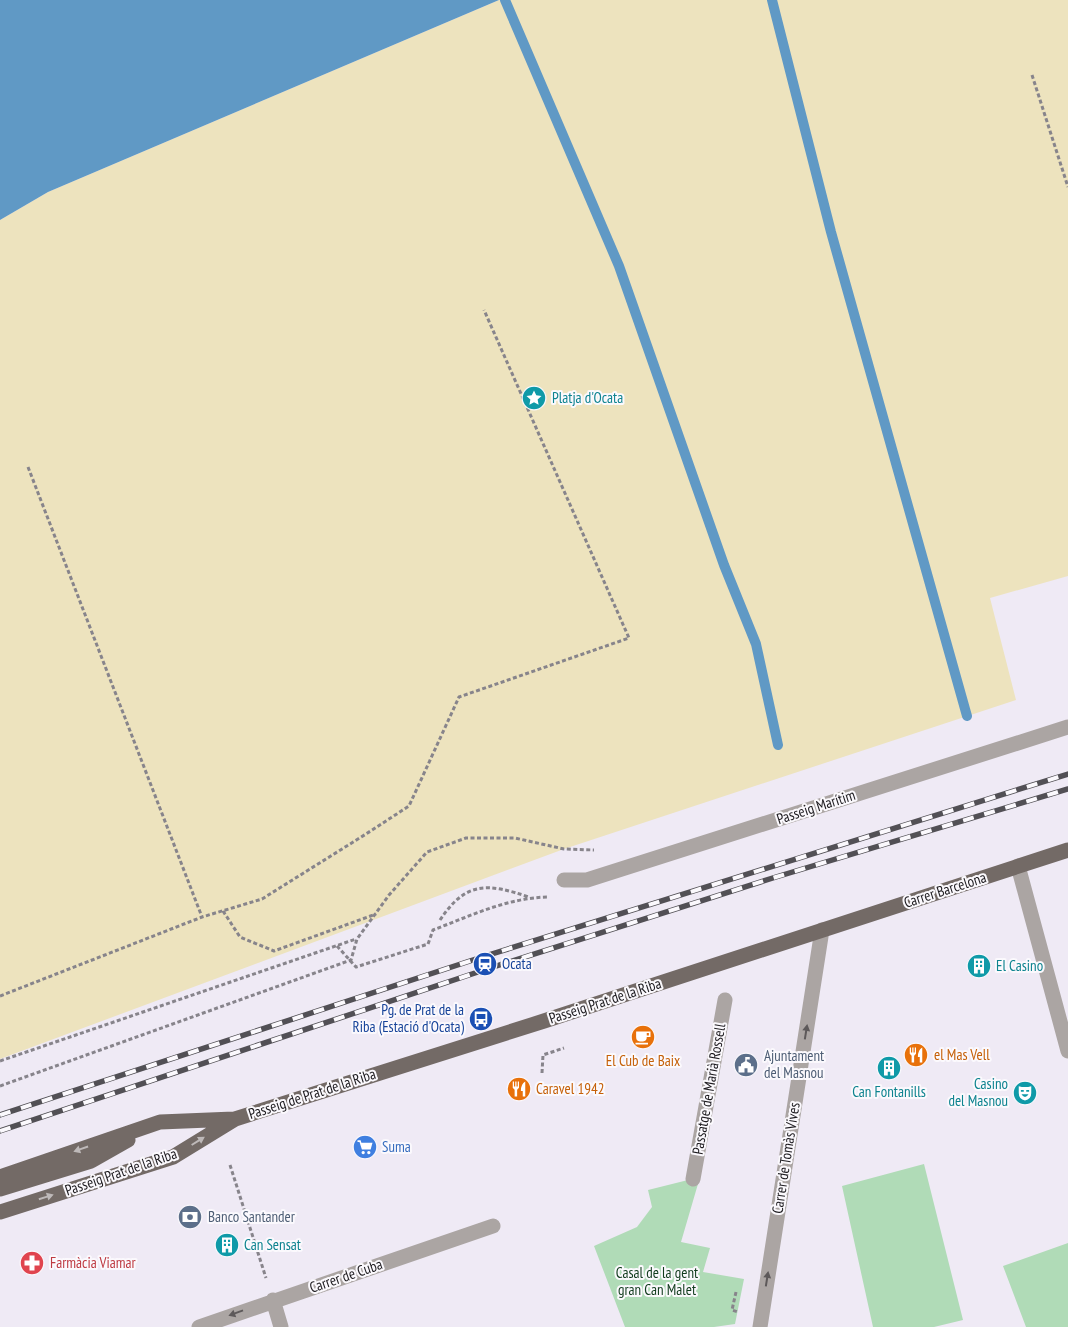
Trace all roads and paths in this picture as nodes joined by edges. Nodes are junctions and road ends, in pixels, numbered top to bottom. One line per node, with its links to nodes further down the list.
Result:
1 (1032, 75): 2 (path)
2 (1068, 186)
3 (484, 310): 10 (path)
4 (28, 467): 12 (path)
5 (1068, 727): 9 (street, Passeig Marítim)
6 (564, 849): 11 (path)
7 (1068, 850): 8 (main road, Carrer Barcelona)
8 (1018, 866): 14 (main road, Carrer Barcelona); 21 (street)
9 (564, 880)
10 (223, 911): 11 (path); 12 (path)
11 (376, 914): 15 (path)
12 (202, 917): 18 (path)
13 (440, 920): 17 (path)
14 (822, 930): 23 (main road, Passeig Prat de la Riba); 39 (street, Carrer de Tomàs Vives, one-way to 14)
15 (357, 939): 16 (path); 17 (path)
16 (337, 946): 17 (path); 22 (path)
17 (351, 960): 25 (path)
18 (0, 996)
19 (725, 1000): 30 (street, Passatge de Marià Rossell)
20 (564, 1048): 24 (path)
21 (1068, 1051)
22 (0, 1061)
23 (388, 1070): 26 (main road, Passeig de Prat de la Riba)
24 (542, 1073)
25 (0, 1086)
26 (235, 1119): 27 (main road); 32 (main road, Passeig Prat de la Riba, one-way to 26)
27 (160, 1122): 29 (main road, one-way to 29); 31 (main road)
28 (230, 1165): 35 (path)
29 (0, 1176)
30 (692, 1179)
31 (0, 1189)
32 (0, 1212)
33 (493, 1226): 35 (street, Carrer de Cuba)
34 (736, 1292): 36 (path)
35 (273, 1300): 37 (street, Carrer de Cuba, one-way to 37); 38 (street)
36 (738, 1312)
37 (199, 1327)
38 (282, 1327)
39 (760, 1327)

